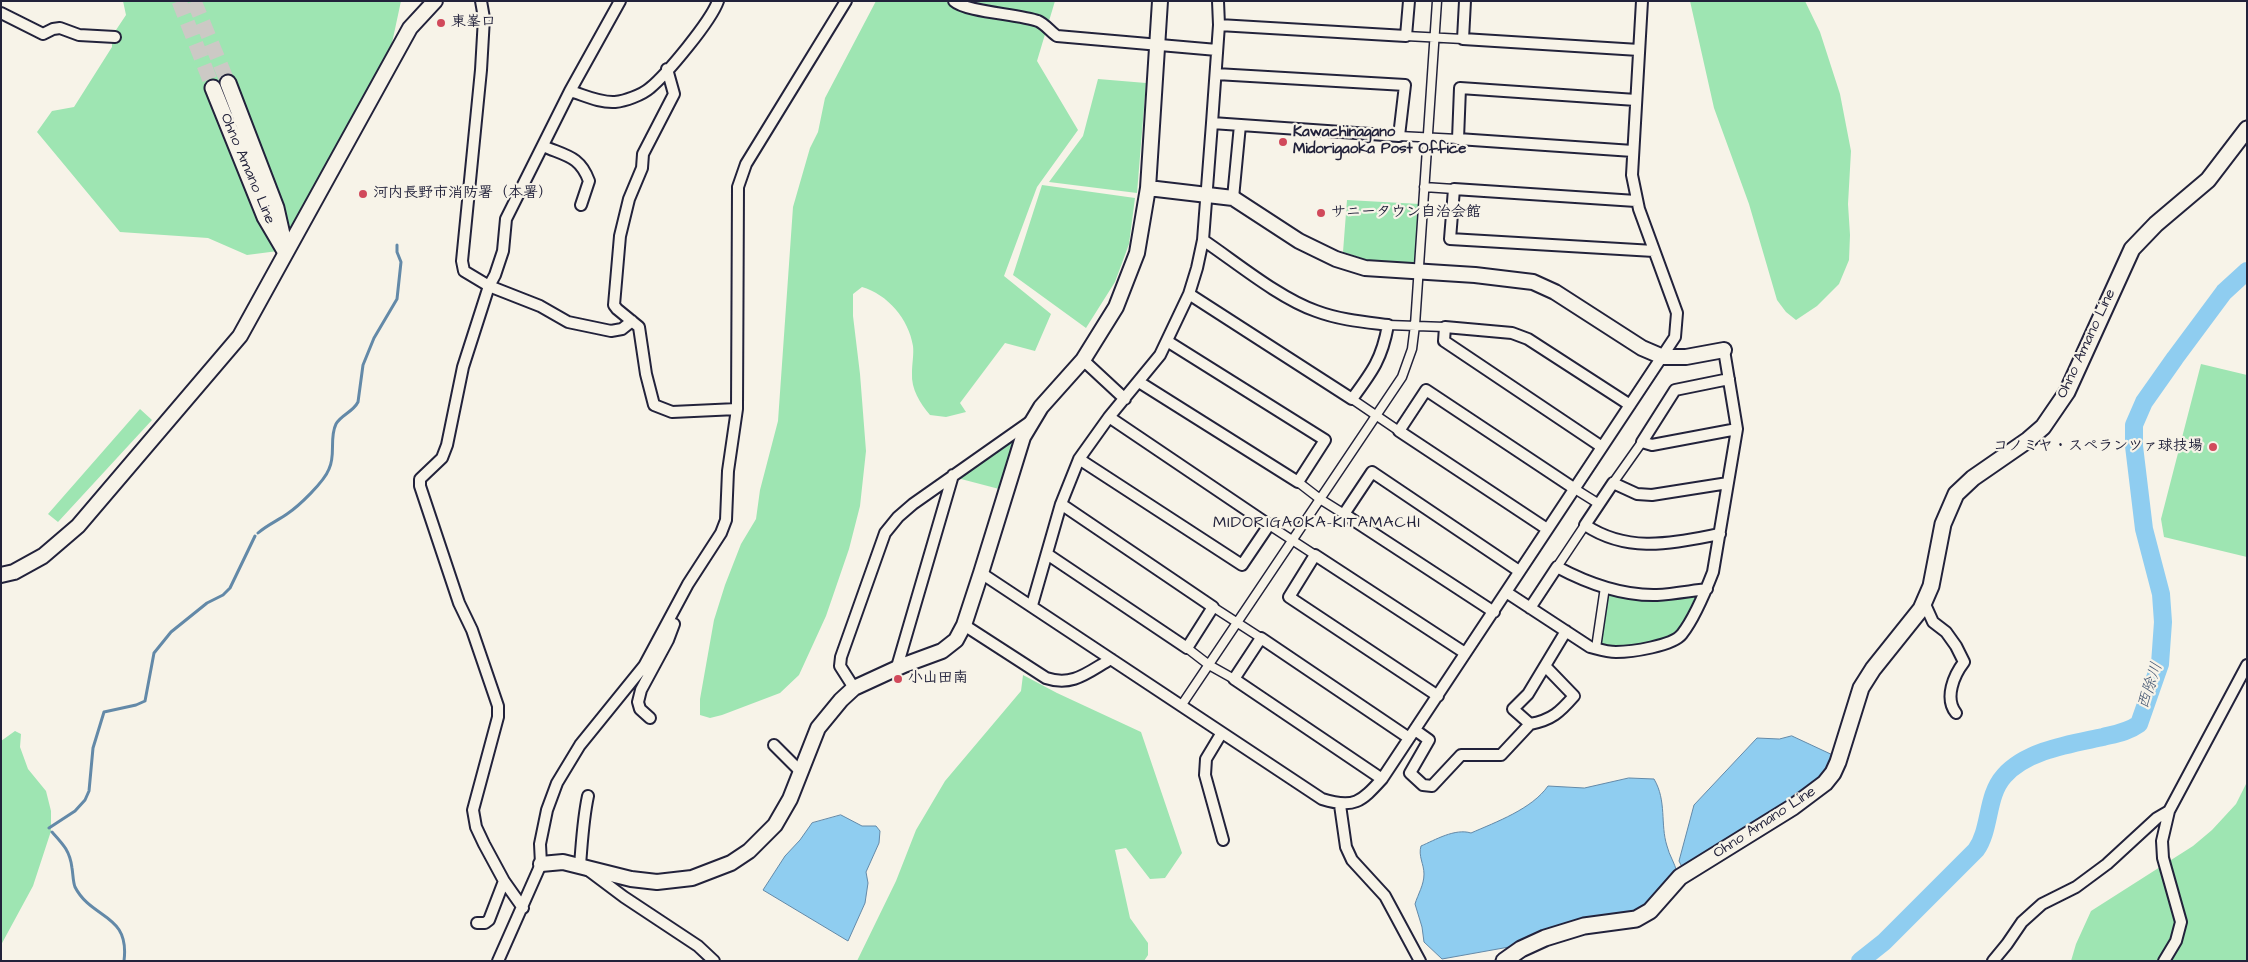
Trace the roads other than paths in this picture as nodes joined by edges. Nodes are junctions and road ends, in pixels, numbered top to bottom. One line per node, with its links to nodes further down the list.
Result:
1 (436, 1): 44 (street)
2 (481, 1): 47 (street)
3 (620, 1): 26 (street)
4 (718, 1): 22 (street)
5 (846, 1): 62 (street)
6 (954, 1): 19 (street)
7 (1160, 1): 19 (street)
8 (1218, 1): 14 (street)
9 (1409, 1): 15 (street)
10 (1437, 1): 17 (street)
11 (1465, 1): 18 (street)
12 (1642, 1): 21 (street)
13 (1, 13): 16 (street)
14 (1219, 25): 15 (street); 20 (street)
15 (1406, 36): 17 (street)
16 (115, 37)
17 (1434, 39): 18 (street); 32 (street)
18 (1462, 39): 21 (street)
19 (1158, 46): 20 (street); 37 (street)
20 (1217, 50): 23 (street)
21 (1639, 50): 27 (street)
22 (667, 69): 26 (street); 49 (street)
23 (1216, 74): 28 (street); 31 (street)
24 (228, 83): 44 (main road, Ohno Amano Line)
25 (213, 88): 44 (main road, Ohno Amano Line)
26 (570, 91): 34 (street)
27 (1636, 100): 33 (street); 35 (street)
28 (1212, 123): 29 (street); 39 (street)
29 (1240, 125): 31 (street); 40 (street)
30 (2247, 129): 95 (main road, Ohno Amano Line)
31 (1399, 136): 32 (street)
32 (1428, 137): 33 (street); 36 (street)
33 (1458, 139): 35 (street)
34 (542, 146): 42 (street); 47 (street)
35 (1633, 150): 41 (street)
36 (1424, 187): 38 (street); 46 (street)
37 (1148, 188): 39 (street); 56 (street)
38 (1454, 189): 41 (street); 45 (street)
39 (1206, 193): 40 (street); 43 (street)
40 (1233, 198): 46 (street)
41 (1636, 201): 45 (street)
42 (580, 205)
43 (1203, 240): 48 (street); 50 (street)
44 (285, 251): 90 (street)
45 (1654, 251): 55 (street)
46 (1419, 272): 51 (street); 55 (street)
47 (489, 286): 49 (street); 130 (street)
48 (1188, 294): 53 (street); 60 (street)
49 (632, 321): 62 (street)
50 (1388, 325): 51 (street); 60 (street)
51 (1415, 325): 52 (street); 63 (street)
52 (1445, 327): 61 (street); 69 (street)
53 (1167, 341): 58 (street); 72 (street)
54 (1724, 350): 55 (street); 57 (street)
55 (1663, 357): 61 (street)
56 (1083, 360): 59 (street); 65 (street)
57 (1728, 379): 66 (street); 68 (street)
58 (1139, 382): 59 (street); 72 (street)
59 (1125, 399): 64 (street)
60 (1352, 400): 63 (street)
61 (1630, 405): 69 (street)
62 (737, 409): 91 (street)
63 (1376, 416): 67 (street); 76 (street)
64 (1109, 417): 70 (street); 80 (street)
65 (1032, 419): 71 (street); 89 (street)
66 (1737, 429): 68 (street); 74 (street)
67 (1399, 431): 75 (street); 82 (street)
68 (1642, 442): 73 (street)
69 (1602, 447): 75 (street)
70 (1079, 459): 77 (street); 80 (street)
71 (954, 475): 110 (street); 113 (street)
72 (1298, 482): 76 (street)
73 (1613, 483): 74 (street); 78 (street)
74 (1728, 483): 83 (street)
75 (1575, 489): 78 (street); 82 (street)
76 (1320, 499): 79 (street); 84 (street)
77 (1061, 504): 85 (street); 97 (street)
78 (1599, 504): 81 (street)
79 (1344, 514): 88 (street); 99 (street)
80 (1269, 525): 84 (street)
81 (1586, 525): 83 (street); 87 (street)
82 (1547, 529): 88 (street)
83 (1720, 534): 93 (street)
84 (1293, 540): 86 (street); 100 (street)
85 (1047, 554): 96 (street); 104 (street)
86 (1315, 555): 106 (street); 114 (street)
87 (1557, 567): 92 (street); 98 (street)
88 (1519, 571): 94 (street)
89 (981, 573): 96 (street); 101 (street)
90 (1, 575)
91 (693, 577): 117 (street); 128 (street)
92 (1605, 587): 93 (street); 105 (street)
93 (1707, 589): 105 (street)
94 (1506, 592): 98 (street); 99 (street)
95 (1924, 602): 116 (street); 136 (main road, Ohno Amano Line)
96 (1032, 605): 107 (street)
97 (1213, 607): 100 (street); 104 (street)
98 (1530, 608): 102 (street)
99 (1494, 612): 106 (street)
100 (1238, 622): 103 (street); 109 (street)
101 (964, 625): 107 (street); 110 (street)
102 (1566, 631): 105 (street); 111 (street)
103 (1260, 638): 112 (street); 120 (street)
104 (1187, 648): 109 (street)
105 (1596, 648)
106 (1465, 654): 114 (street)
107 (1111, 659): 115 (street)
108 (2247, 664): 126 (street)
109 (1209, 665): 112 (street); 115 (street)
110 (898, 667): 113 (street)
111 (1546, 667): 118 (street); 118 (street)
112 (1234, 679): 123 (street)
113 (854, 688): 122 (street)
114 (1438, 696): 120 (street)
115 (1181, 706): 119 (street)
116 (1956, 713)
117 (650, 718)
118 (1530, 724): 120 (street)
119 (1221, 734): 125 (street); 127 (street)
120 (1412, 734): 123 (street)
121 (774, 745): 122 (street)
122 (800, 772): 129 (street)
123 (1382, 779): 125 (street)
124 (588, 796): 129 (street)
125 (1340, 805): 135 (street)
126 (2169, 810): 137 (street); 138 (street)
127 (1223, 840)
128 (541, 864): 129 (street); 131 (street)
129 (582, 866): 134 (street)
130 (504, 881): 131 (street); 132 (street)
131 (523, 908): 133 (street)
132 (476, 923)
133 (498, 961)
134 (714, 961)
135 (1420, 961)
136 (1504, 961)
137 (1993, 961)
138 (2164, 961)

